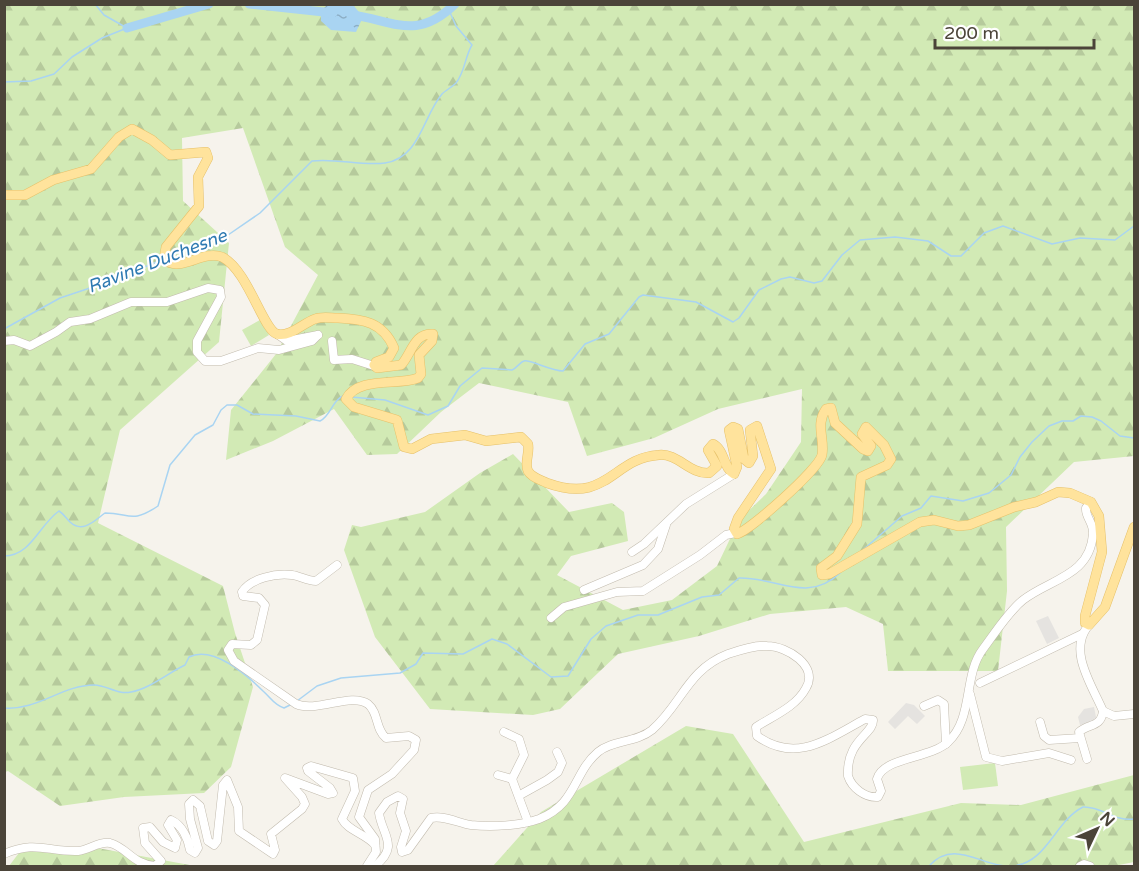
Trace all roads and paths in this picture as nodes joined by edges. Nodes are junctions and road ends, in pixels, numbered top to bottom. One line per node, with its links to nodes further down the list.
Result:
1 (4, 195): 2 (main road)
2 (277, 334): 3 (street); 5 (main road)
3 (4, 341)
4 (332, 341): 5 (street)
5 (375, 366): 6 (main road)
6 (734, 474): 8 (street); 10 (main road)
7 (1091, 502): 10 (main road); 15 (main road); 18 (street)
8 (667, 521): 11 (street); 13 (street)
9 (1134, 527): 15 (main road)
10 (735, 533): 14 (street)
11 (632, 552)
12 (338, 565): 33 (street)
13 (584, 590)
14 (551, 618)
15 (1089, 625): 16 (street)
16 (1082, 634): 17 (street); 20 (street)
17 (980, 683)
18 (969, 692): 25 (street); 28 (street)
19 (924, 706): 25 (street)
20 (1103, 711): 21 (street); 24 (street)
21 (1134, 714)
22 (1040, 722): 24 (street)
23 (504, 732): 30 (street)
24 (1080, 738): 27 (street)
25 (946, 744): 32 (street)
26 (557, 752): 31 (street)
27 (1087, 759)
28 (1071, 760)
29 (498, 776): 30 (street)
30 (512, 779): 31 (street)
31 (520, 795): 32 (street)
32 (528, 822): 36 (street)
33 (375, 845): 34 (street); 35 (street)
34 (4, 854)
35 (367, 867)
36 (375, 867)
37 (1080, 867): 38 (street)
38 (1090, 867)

